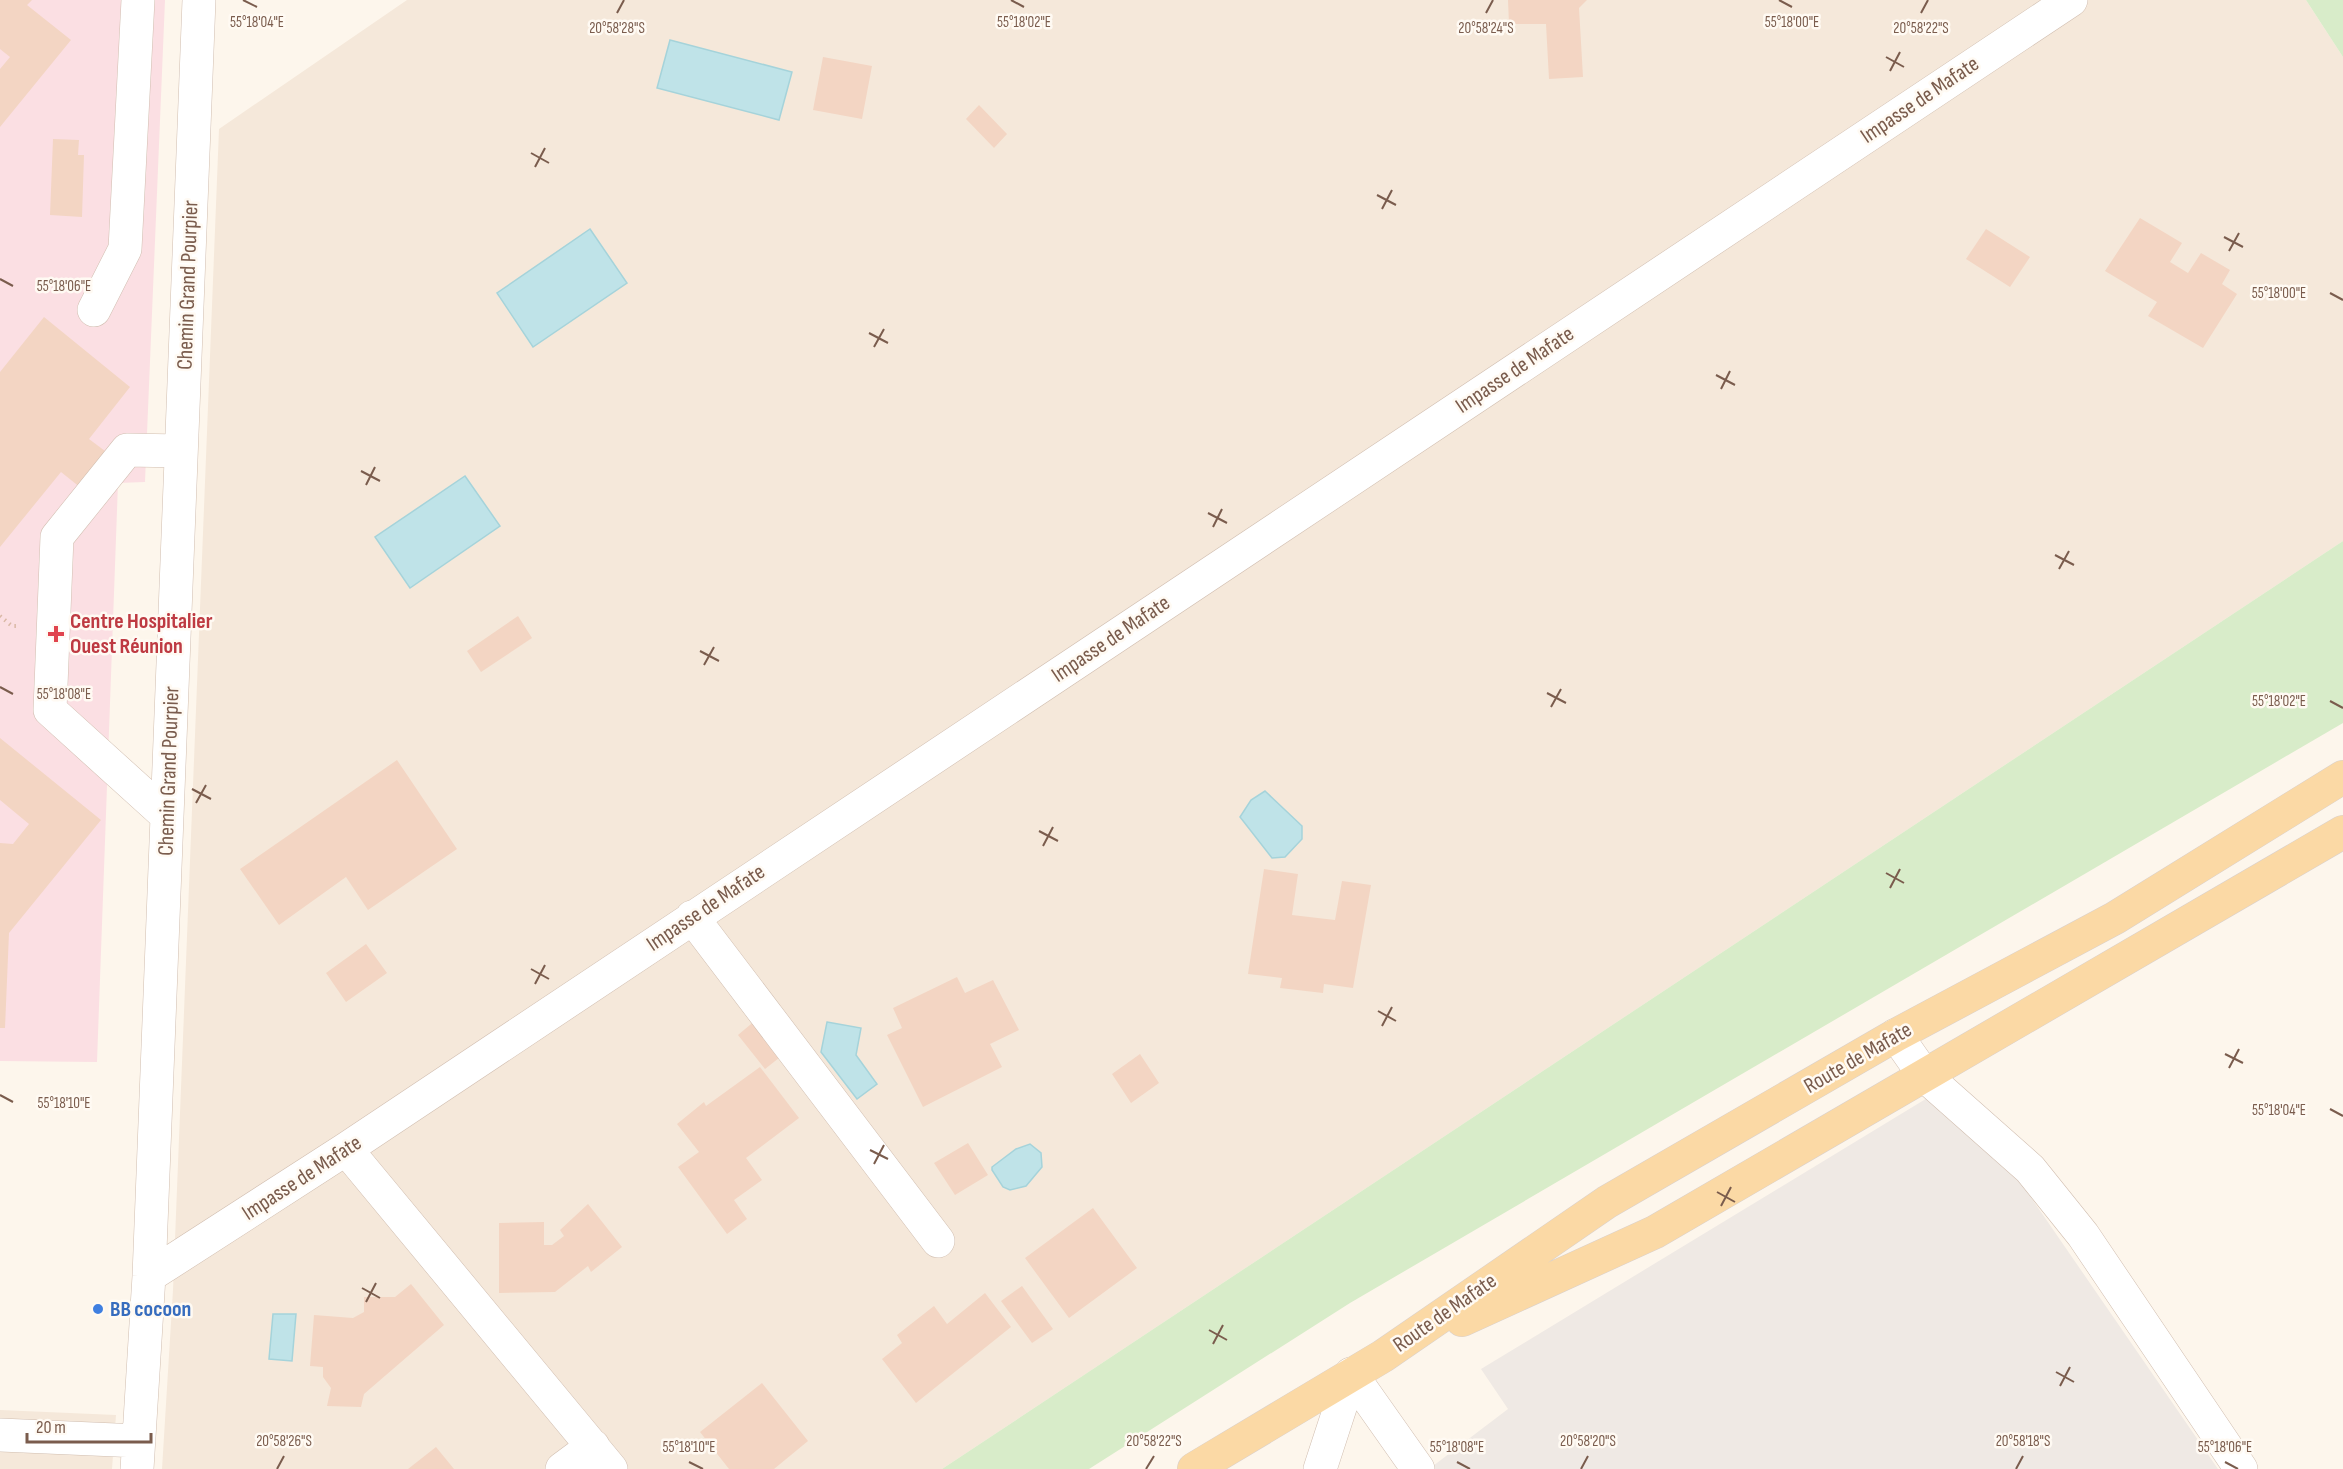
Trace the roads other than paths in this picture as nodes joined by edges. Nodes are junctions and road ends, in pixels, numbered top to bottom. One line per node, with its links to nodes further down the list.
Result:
1 (138, 0): 4 (street)
2 (199, 0): 5 (street, Chemin Grand Pourpier)
3 (2071, 0): 9 (street, Impasse de Mafate)
4 (93, 310)
5 (181, 451): 7 (street, Chemin Grand Pourpier); 7 (street)
6 (2343, 777): 10 (main road, Route de Mafate)
7 (167, 816): 14 (street, Chemin Grand Pourpier)
8 (2343, 832): 11 (main road, Route de Mafate)
9 (692, 917): 12 (street, Impasse de Mafate); 13 (street)
10 (1896, 1035): 11 (street); 15 (main road, Route de Mafate)
11 (1924, 1075): 15 (main road, Route de Mafate); 24 (street)
12 (346, 1149): 14 (street, Impasse de Mafate); 19 (street)
13 (938, 1241)
14 (149, 1275): 18 (street, Chemin Grand Pourpier)
15 (1383, 1356): 16 (main road, Route de Mafate)
16 (1351, 1374): 21 (main road, Route de Mafate); 22 (street); 23 (street)
17 (0, 1436): 18 (street)
18 (138, 1455)
19 (602, 1458): 20 (street)
20 (562, 1469)
21 (1194, 1469)
22 (1320, 1469)
23 (1418, 1469)
24 (2241, 1469)

